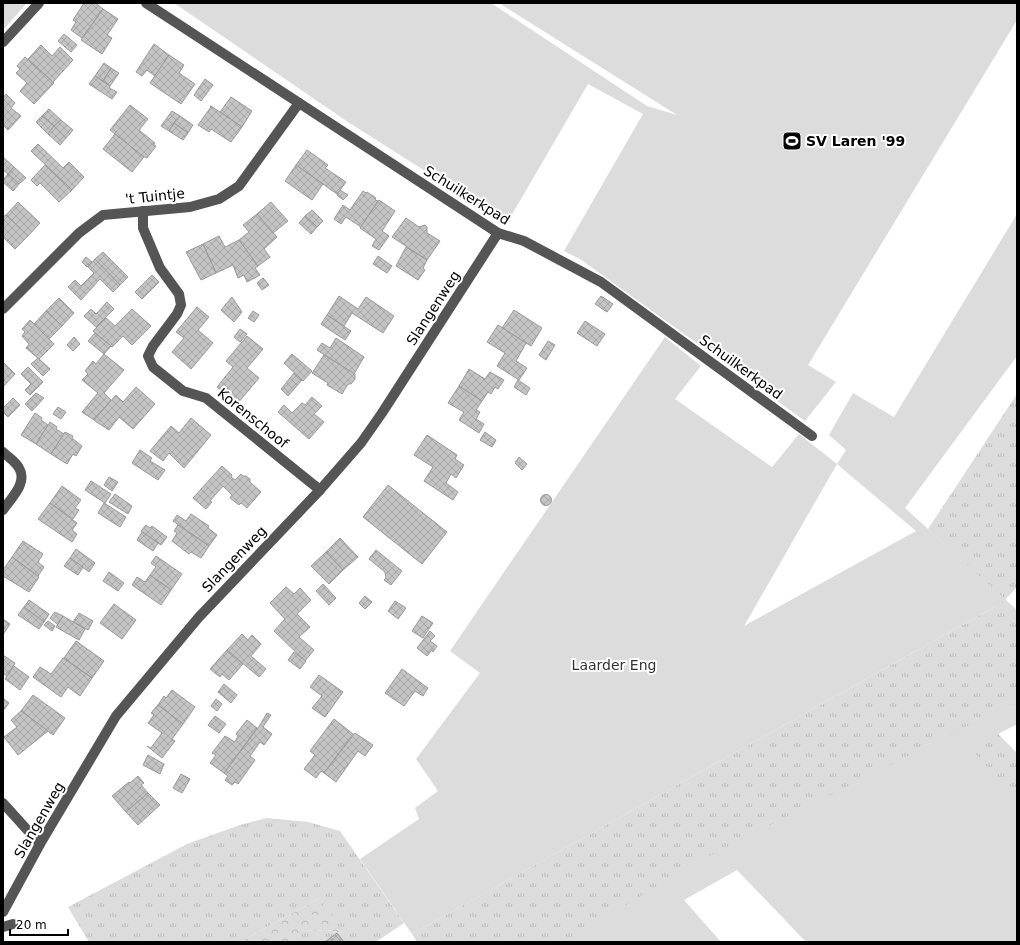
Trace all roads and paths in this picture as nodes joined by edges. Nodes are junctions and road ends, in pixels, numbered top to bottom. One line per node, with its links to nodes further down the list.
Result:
1 (40, 3): 3 (street)
2 (146, 3): 4 (street, Schuilkerkpad)
3 (3, 42)
4 (299, 103): 5 (street, 't Tuintje); 6 (street, Schuilkerkpad)
5 (143, 211): 7 (street, 't Tuintje); 10 (street, Korenschoof)
6 (498, 234): 8 (street, Schuilkerkpad); 10 (street, Slangenweg)
7 (3, 309)
8 (812, 436)
9 (3, 452): 11 (street)
10 (320, 490): 13 (street, Slangenweg)
11 (3, 510)
12 (3, 803): 13 (street)
13 (40, 844): 14 (street, Slangenweg)
14 (3, 912)
15 (13, 924): 16 (street)
16 (3, 927)

